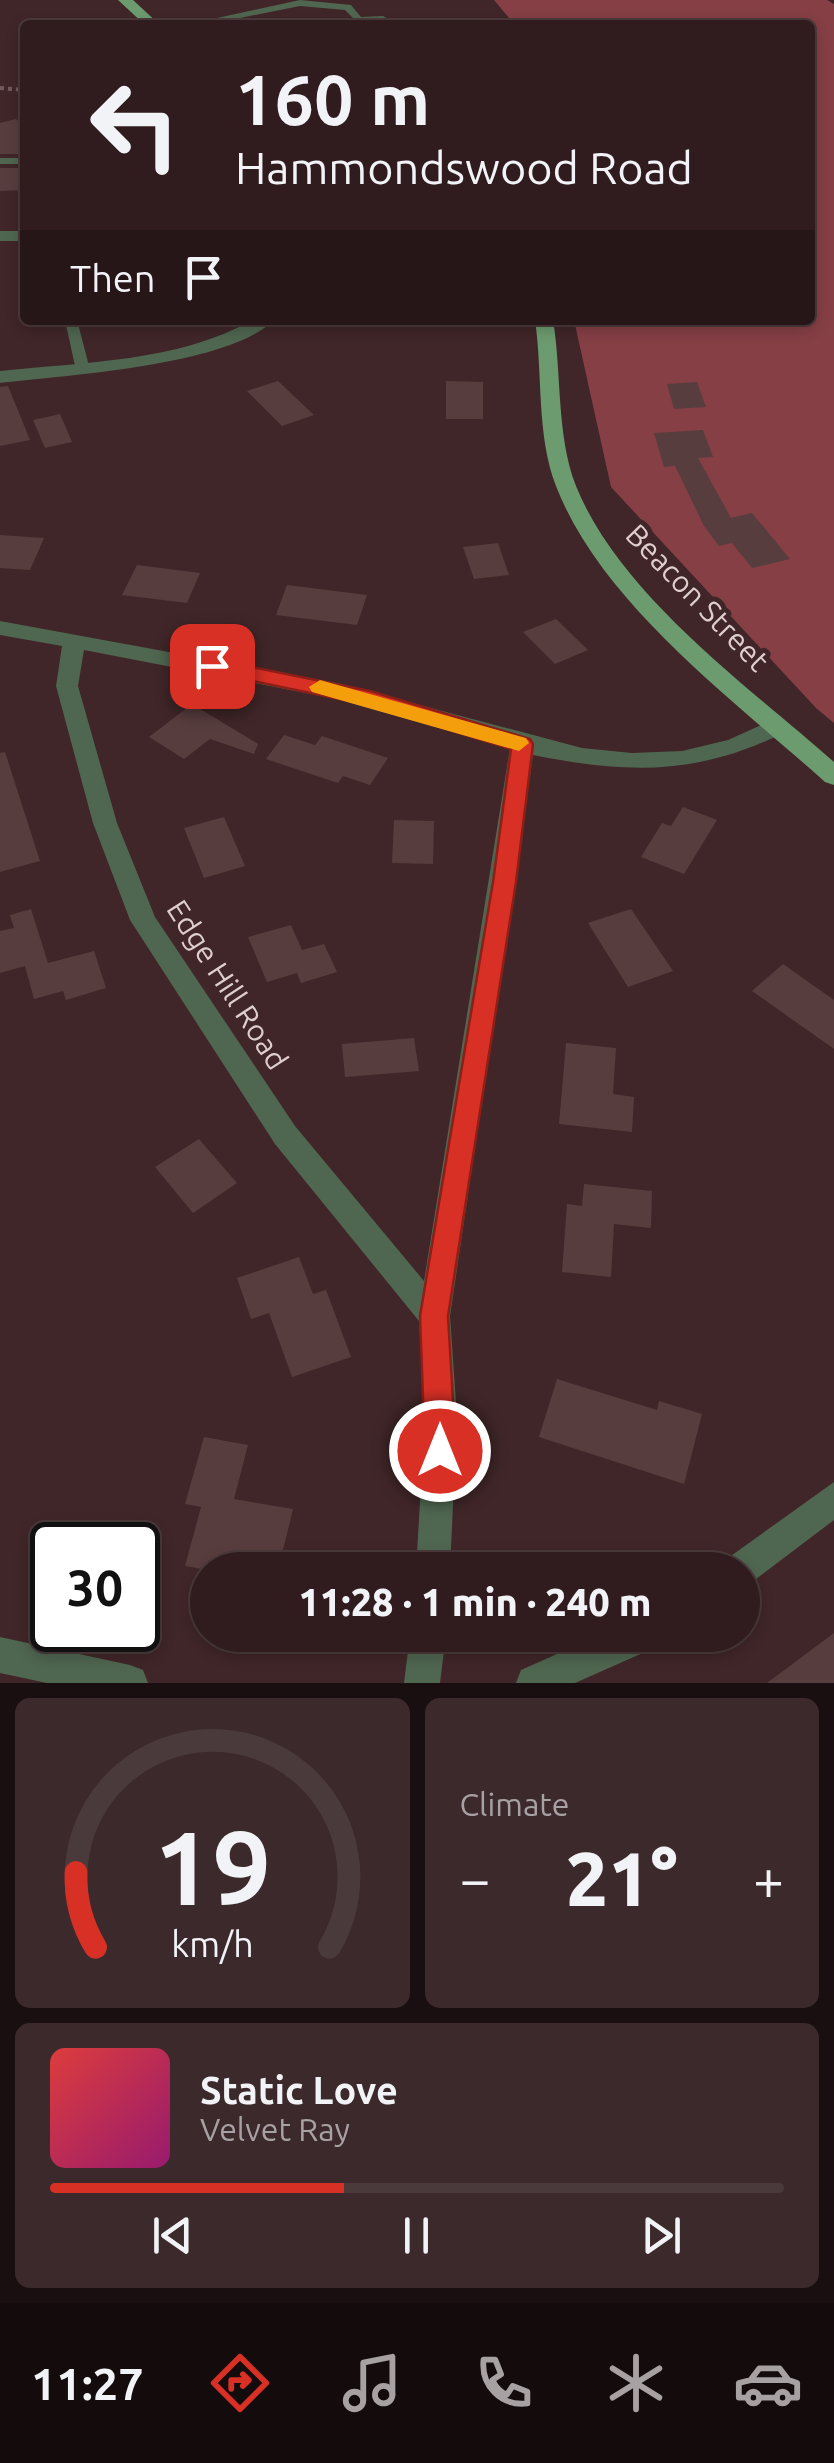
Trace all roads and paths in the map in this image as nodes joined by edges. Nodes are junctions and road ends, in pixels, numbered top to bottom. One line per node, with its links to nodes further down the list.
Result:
1 (125, 0): 2 (main road)
2 (147, 20)
3 (217, 20): 4 (lane)
4 (358, 20)
5 (71, 325): 8 (lane)
6 (254, 325): 8 (street)
7 (545, 325): 12 (main road, Beacon Street)
8 (82, 366): 9 (street)
9 (0, 377)
10 (0, 628): 11 (street)
11 (74, 640): 13 (street); 15 (street, Edge Hill Road)
12 (778, 726): 13 (street); 14 (main road, Beacon Street)
13 (522, 744): 15 (street)
14 (834, 776)
15 (434, 1316): 17 (street)
16 (834, 1499): 18 (street)
17 (434, 1552)
18 (760, 1555)
19 (426, 1652): 23 (street)
20 (602, 1652): 24 (street)
21 (0, 1654): 22 (street)
22 (130, 1683)
23 (422, 1683)
24 (534, 1683)

